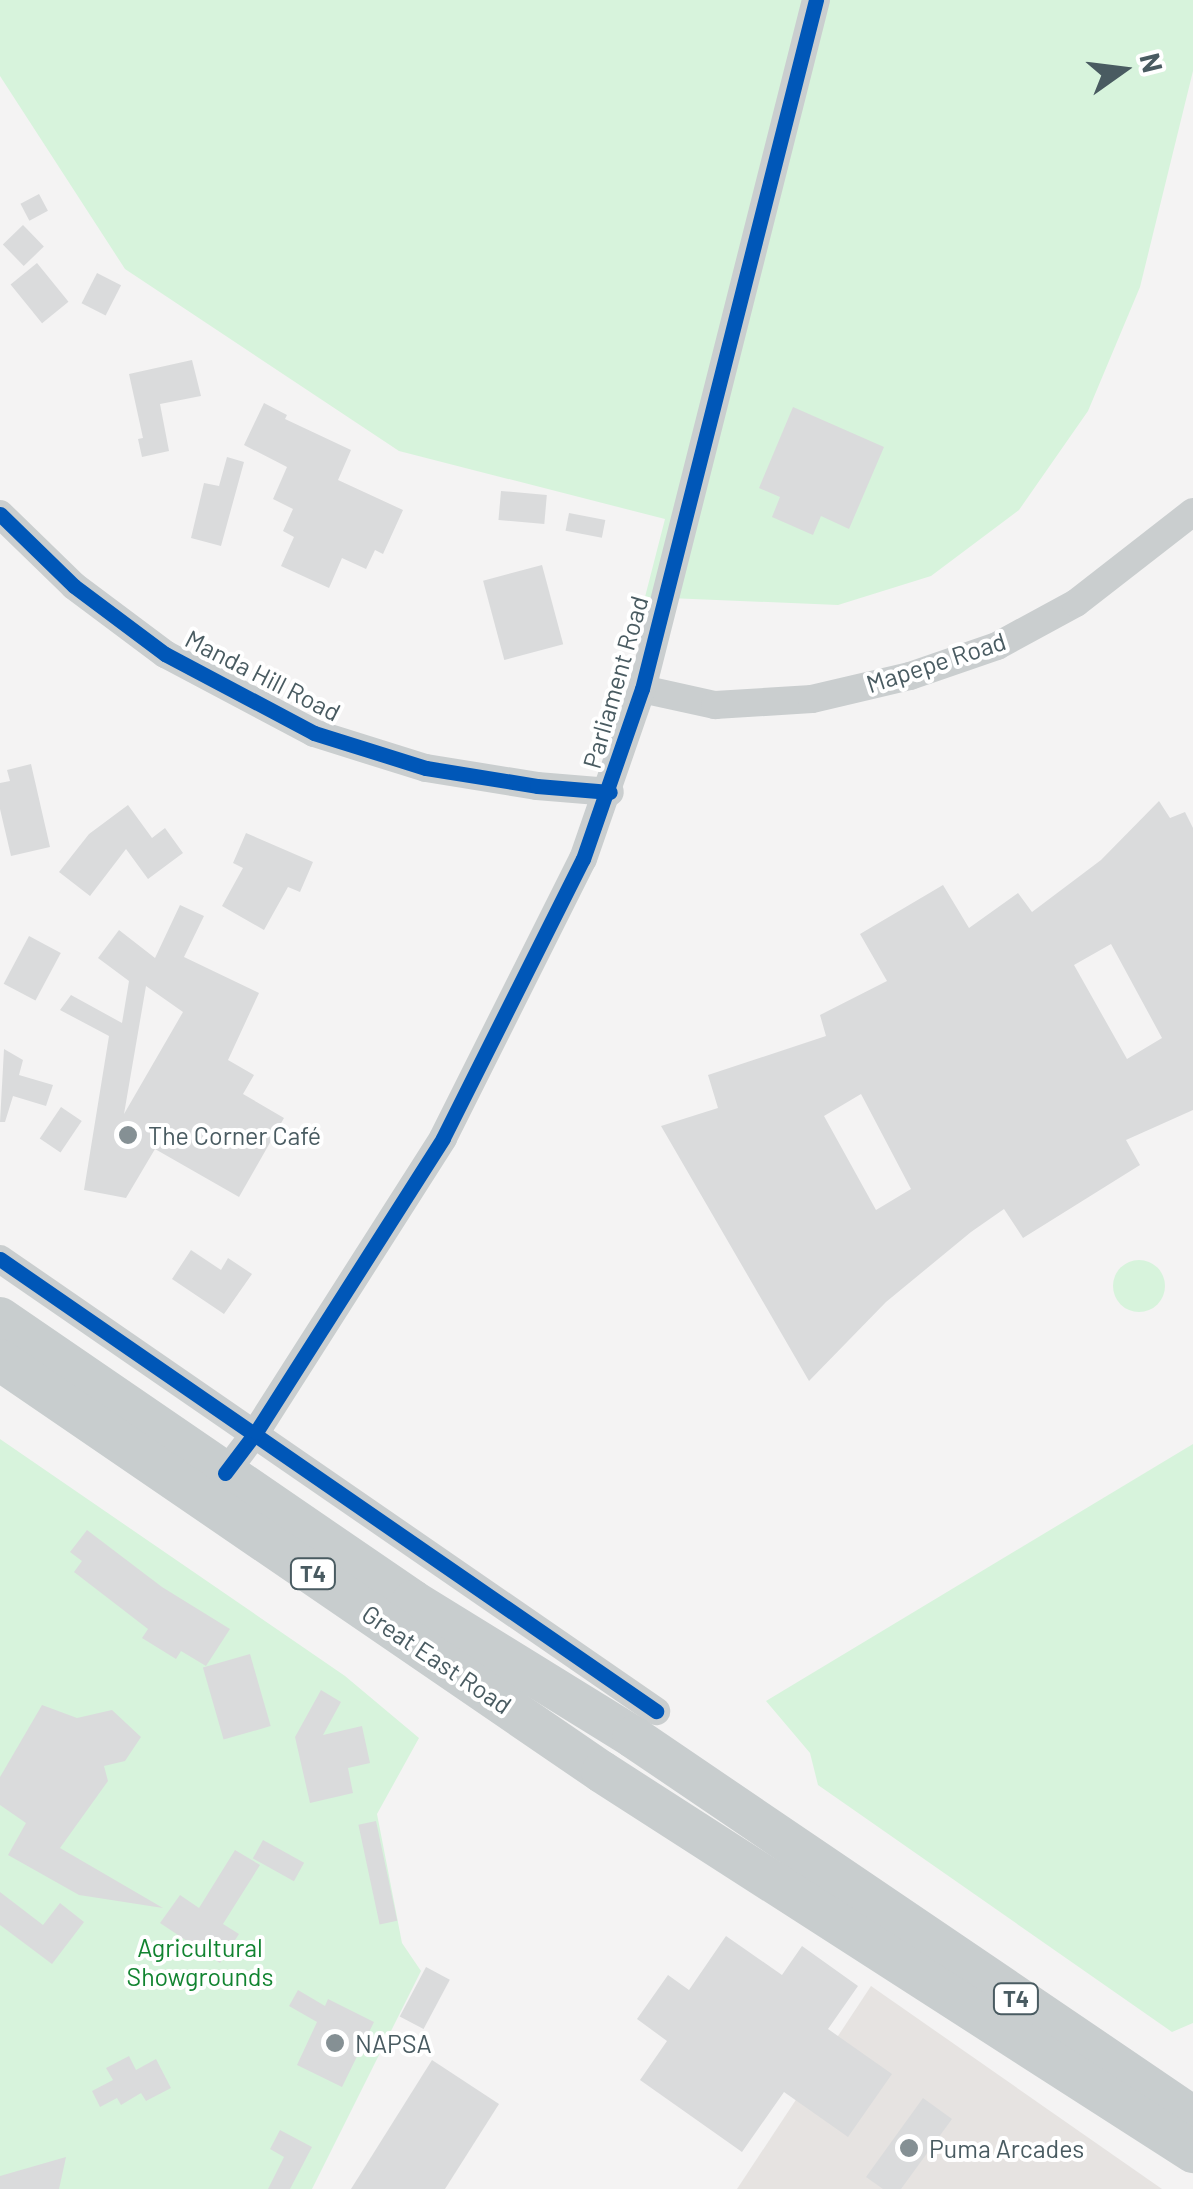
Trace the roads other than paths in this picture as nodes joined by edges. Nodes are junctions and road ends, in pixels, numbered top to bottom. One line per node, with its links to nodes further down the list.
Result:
1 (816, 0): 4 (street, Parliament Road)
2 (1193, 512): 4 (street, Mapepe Road)
3 (0, 514): 5 (street, Manda Hill Road)
4 (642, 688): 5 (street, Parliament Road)
5 (610, 792): 9 (street, Parliament Road)
6 (0, 1259): 9 (street)
7 (0, 1318): 10 (main road, Great East Road / T4)
8 (0, 1360): 13 (main road, Great East Road / T4)
9 (256, 1432): 10 (street, Parliament Road); 11 (street)
10 (225, 1472): 12 (main road, Great East Road / T4)
11 (656, 1711)
12 (729, 1804): 14 (main road, Great East Road / T4); 15 (main road, Great East Road / T4)
13 (779, 1886): 16 (main road, Great East Road / T4); 17 (main road, Great East Road / T4)
14 (1193, 2090)
15 (1193, 2118)
16 (1193, 2152)
17 (1193, 2182)

